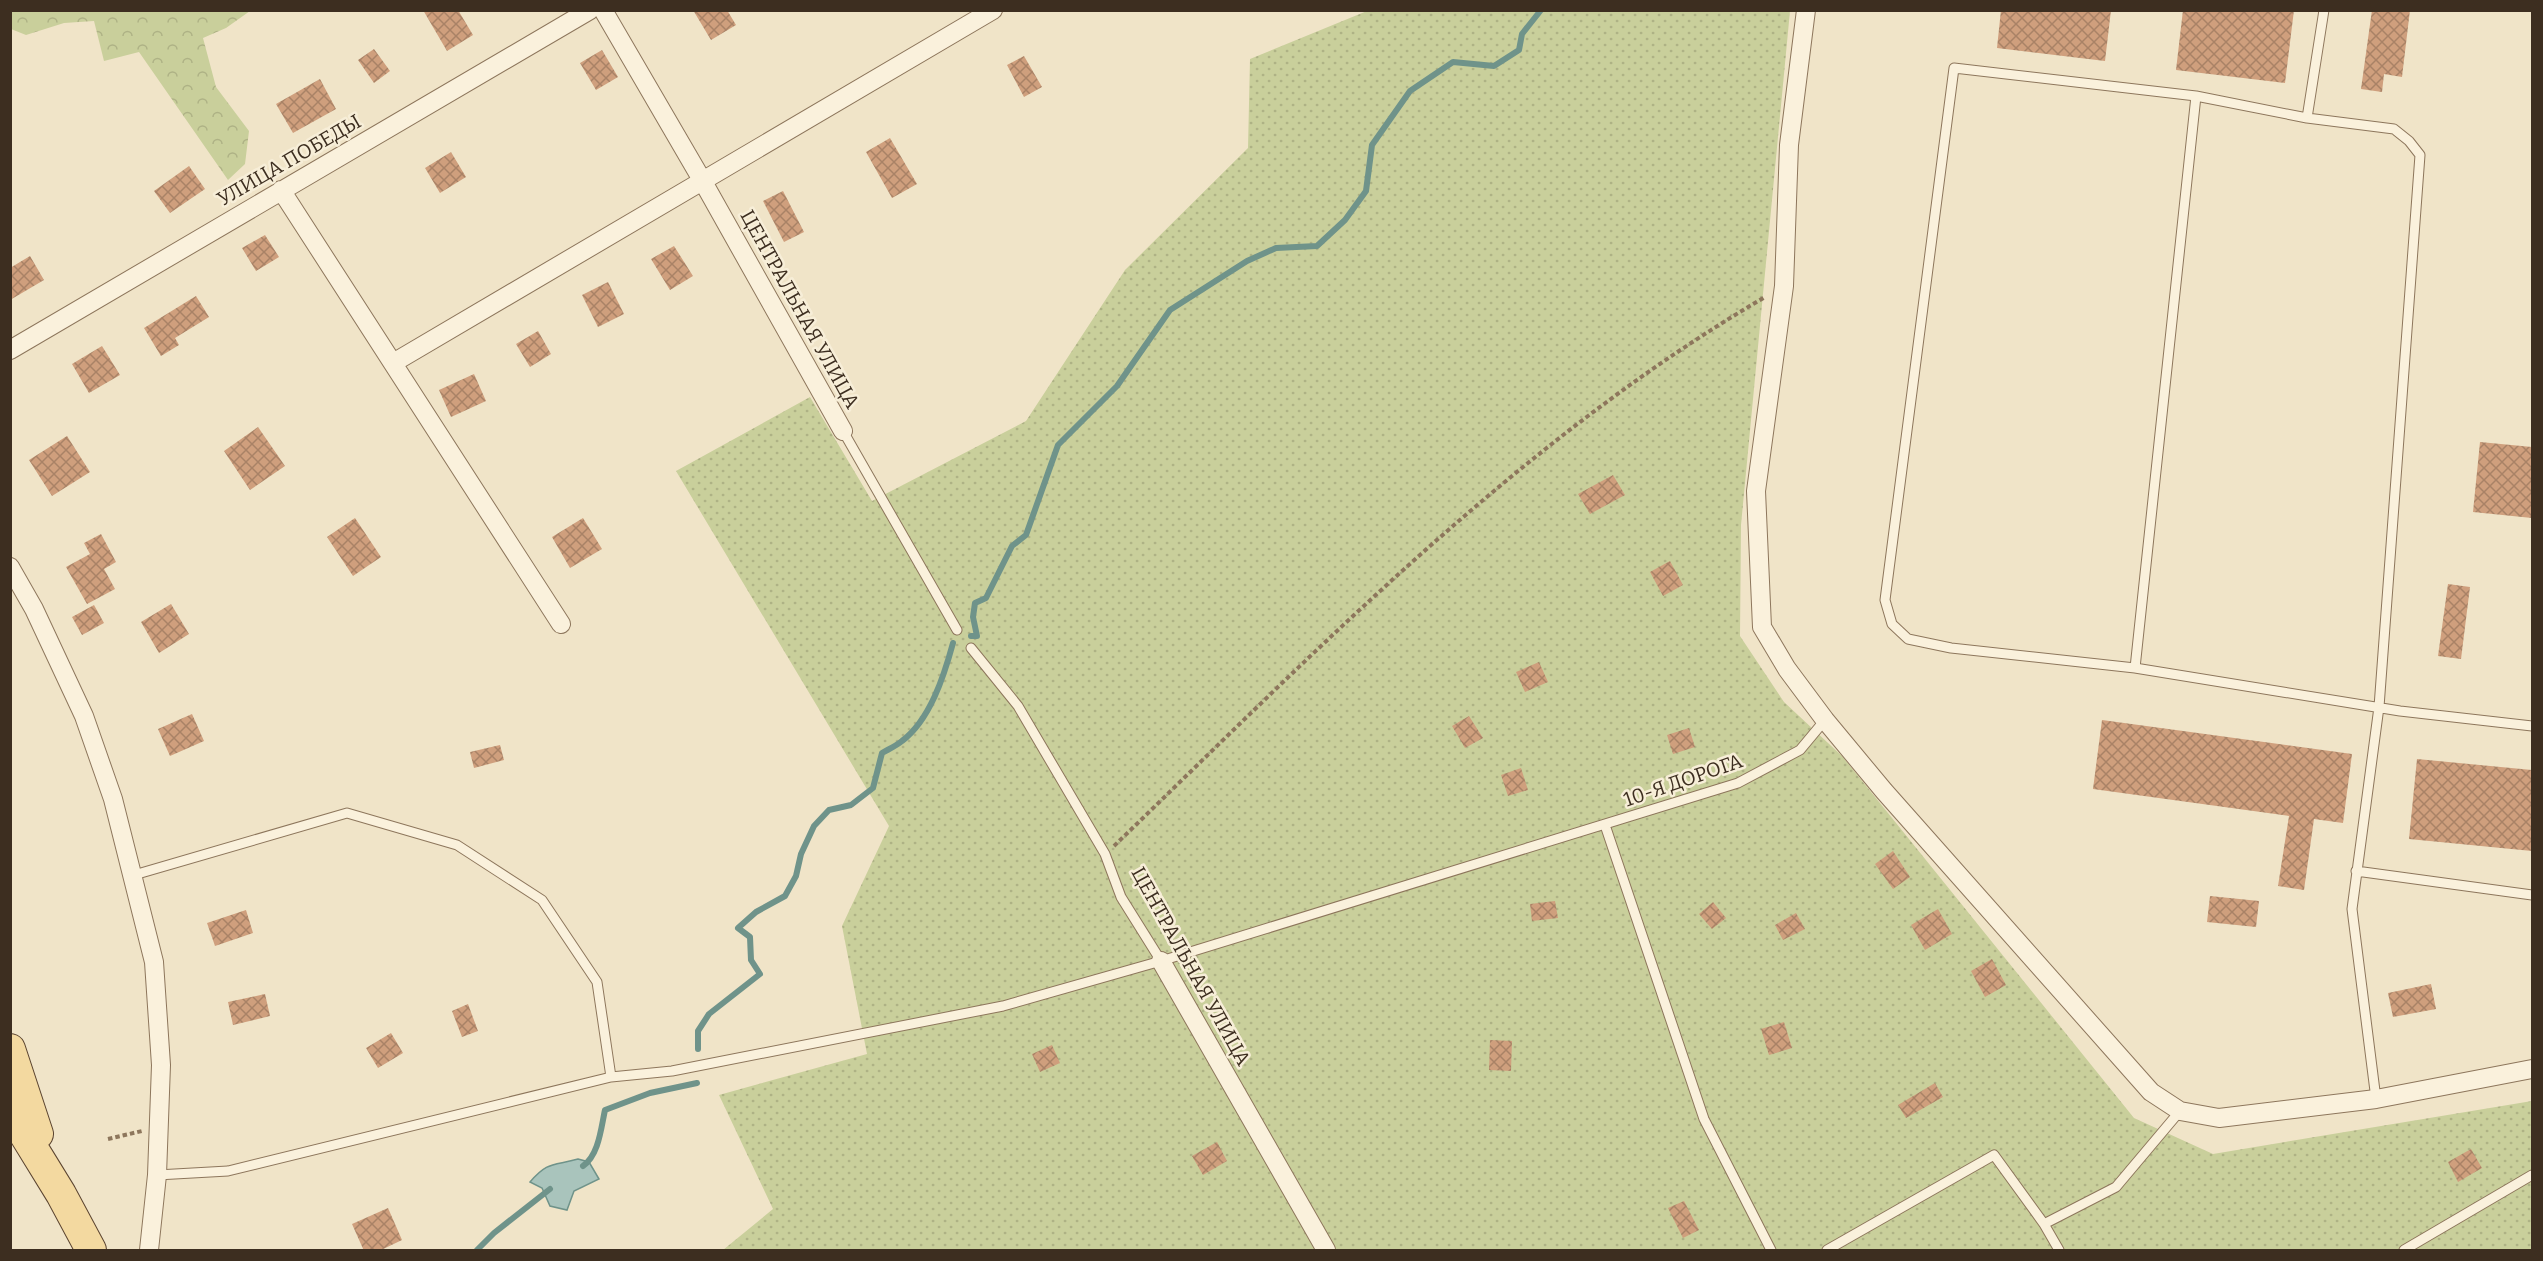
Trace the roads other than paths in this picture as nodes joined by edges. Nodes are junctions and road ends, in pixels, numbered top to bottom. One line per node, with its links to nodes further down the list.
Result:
1 (590, 10): 9 (street, УЛИЦА ПОБЕДЫ)
2 (603, 10): 8 (street, ЦЕНТРАЛЬНАЯ УЛИЦА)
3 (993, 10): 8 (street)
4 (1806, 10): 19 (street)
5 (2324, 10): 7 (lane)
6 (2196, 96): 7 (lane); 17 (lane); 17 (lane)
7 (2307, 118): 18 (lane)
8 (702, 180): 11 (street); 12 (street, ЦЕНТРАЛЬНАЯ УЛИЦА)
9 (281, 190): 10 (street, УЛИЦА ПОБЕДЫ); 11 (street)
10 (10, 350)
11 (393, 363): 14 (street)
12 (843, 431): 15 (lane, ЦЕНТРАЛЬНАЯ УЛИЦА)
13 (10, 567): 23 (street)
14 (561, 624)
15 (957, 630)
16 (971, 648): 25 (lane, ЦЕНТРАЛЬНАЯ УЛИЦА)
17 (2135, 668): 18 (lane)
18 (2379, 707): 20 (lane); 22 (lane)
19 (1825, 720): 21 (lane, 10-Я ДОРОГА); 31 (street)
20 (2532, 726)
21 (1605, 825): 25 (lane, 10-Я ДОРОГА); 39 (lane)
22 (2356, 872): 24 (lane); 29 (lane)
23 (134, 875): 28 (lane); 32 (street)
24 (2532, 895)
25 (1161, 961): 28 (lane, 10-Я ДОРОГА); 38 (street, ЦЕНТРАЛЬНАЯ УЛИЦА)
26 (10, 1049): 34 (main road)
27 (2532, 1069): 29 (street)
28 (611, 1077): 32 (lane, 10-Я ДОРОГА)
29 (2376, 1099): 31 (street)
30 (10, 1111): 34 (main road)
31 (2180, 1111): 35 (lane)
32 (158, 1175): 37 (street)
33 (2532, 1175): 42 (lane)
34 (61, 1194): 36 (main road)
35 (2044, 1224): 40 (lane); 41 (lane)
36 (91, 1251)
37 (149, 1251)
38 (1326, 1251)
39 (1771, 1251)
40 (1827, 1251)
41 (2059, 1251)
42 (2404, 1251)

